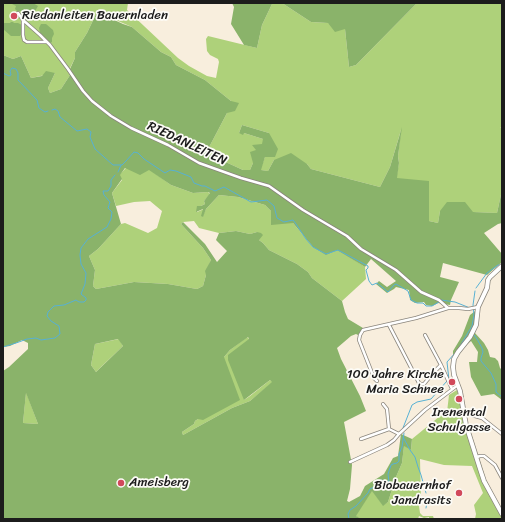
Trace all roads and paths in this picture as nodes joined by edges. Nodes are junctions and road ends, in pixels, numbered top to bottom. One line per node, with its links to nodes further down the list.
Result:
1 (18, 14): 2 (street, RIEDANLEITEN)
2 (23, 20): 3 (street, RIEDANLEITEN); 3 (street)
3 (47, 42): 5 (street, RIEDANLEITEN)
4 (501, 267): 6 (street)
5 (448, 308): 6 (street); 7 (street)
6 (477, 308): 11 (street)
7 (389, 325): 9 (street); 10 (street)
8 (425, 335): 9 (street)
9 (441, 366): 12 (street)
10 (377, 381)
11 (458, 385): 12 (street); 14 (street)
12 (452, 389): 16 (street)
13 (384, 404): 15 (street)
14 (464, 413): 17 (street); 19 (street)
15 (389, 430): 16 (street); 18 (street)
16 (399, 434): 20 (street)
17 (502, 434)
18 (361, 439)
19 (476, 457): 21 (street); 22 (street)
20 (350, 462)
21 (502, 478)
22 (502, 514)

